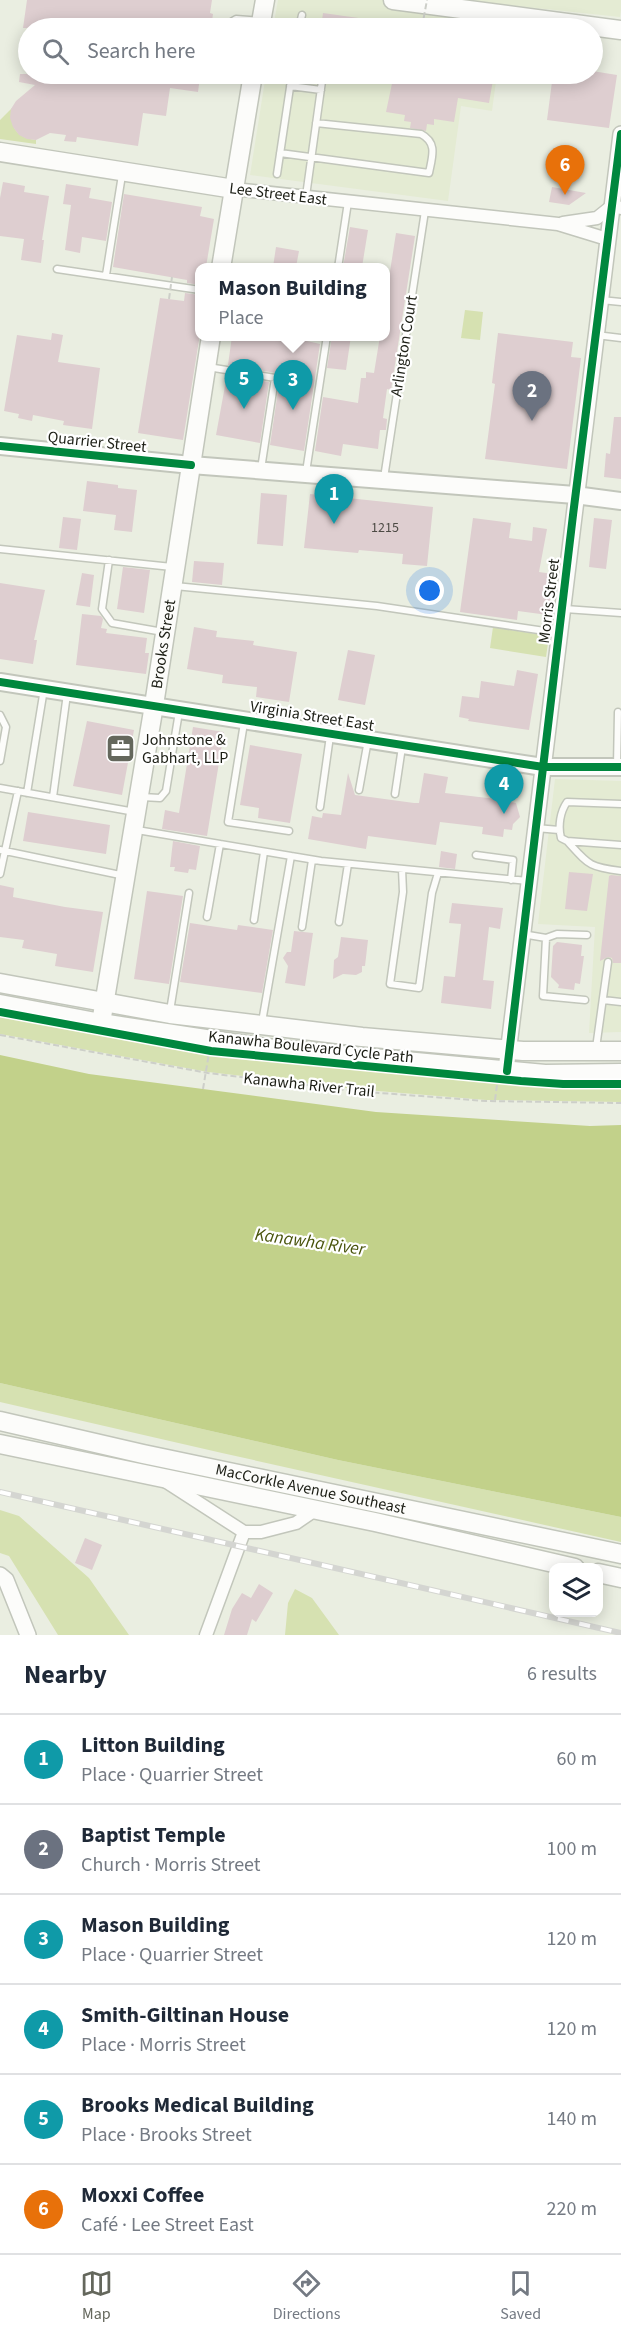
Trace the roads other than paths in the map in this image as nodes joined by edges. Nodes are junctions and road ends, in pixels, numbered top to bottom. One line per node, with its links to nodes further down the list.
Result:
1 (265, 0): 4 (main road)
2 (393, 0): 6 (main road)
3 (302, 15): 5 (lane)
4 (262, 18)
5 (301, 18)
6 (530, 18)
7 (603, 28): 8 (main road)
8 (621, 30)
9 (251, 84): 20 (main road)
10 (322, 84): 12 (lane)
11 (291, 86): 12 (lane); 16 (lane)
12 (321, 90): 13 (lane)
13 (316, 123): 17 (lane); 17 (lane)
14 (621, 134): 23 (street, Morris Street)
15 (0, 153): 18 (main road, Lee Street East)
16 (280, 153): 17 (lane); 19 (lane)
17 (312, 157): 21 (lane)
18 (122, 172): 20 (main road, Lee Street East); 30 (lane)
19 (277, 174)
20 (234, 189): 21 (street, Lee Street East); 27 (main road)
21 (306, 197): 22 (street, Lee Street East)
22 (348, 202): 24 (street, Lee Street East); 28 (lane)
23 (616, 207): 25 (street, Lee Street East); 26 (street, Morris Street)
24 (425, 211): 25 (street, Lee Street East); 43 (lane, Arlington Court)
25 (558, 224): 26 (street, Lee Street East)
26 (607, 239): 32 (street, Morris Street)
27 (222, 263)
28 (339, 263)
29 (57, 269): 30 (lane)
30 (106, 275): 31 (lane)
31 (195, 289)
32 (600, 300): 33 (lane); 34 (street, Morris Street)
33 (621, 302)
34 (596, 335): 35 (lane); 44 (street, Morris Street)
35 (621, 338)
36 (210, 341): 38 (main road, Brooks Street)
37 (326, 341): 42 (lane)
38 (206, 367): 40 (main road, Brooks Street); 41 (lane)
39 (0, 446): 40 (main road, Quarrier Street)
40 (191, 465): 41 (main road, Quarrier Street); 48 (main road, Brooks Street)
41 (261, 470): 42 (main road, Quarrier Street)
42 (306, 474): 43 (main road, Quarrier Street)
43 (384, 480): 44 (main road, Quarrier Street)
44 (575, 495): 45 (main road, Quarrier Street); 50 (street, Morris Street)
45 (621, 501)
46 (0, 549): 47 (lane)
47 (109, 560): 48 (lane); 52 (lane)
48 (175, 567): 49 (main road, Brooks Street)
49 (172, 586): 52 (main road, Brooks Street); 53 (lane)
50 (562, 609): 51 (lane); 53 (street, Morris Street)
51 (621, 613)
52 (165, 633): 57 (main road, Brooks Street)
53 (559, 633): 66 (street, Morris Street)
54 (0, 683): 55 (main road, Virginia Street East)
55 (44, 689): 56 (main road, Virginia Street East); 71 (lane)
56 (68, 692): 57 (main road, Virginia Street East); 73 (lane)
57 (154, 705): 58 (main road, Virginia Street East); 76 (main road, Brooks Street)
58 (180, 709): 61 (main road, Virginia Street East); 76 (lane)
59 (618, 712): 67 (lane)
60 (0, 715): 65 (lane)
61 (244, 719): 62 (main road, Virginia Street East); 79 (lane)
62 (331, 733): 63 (main road, Virginia Street East); 75 (lane)
63 (368, 739): 64 (main road, Virginia Street East); 69 (lane)
64 (402, 744): 66 (main road, Virginia Street East); 72 (lane)
65 (0, 761)
66 (543, 767): 67 (main road, Virginia Street East); 77 (street, Morris Street)
67 (619, 767)
68 (0, 788): 70 (lane)
69 (359, 790)
70 (18, 791): 71 (lane); 83 (lane)
71 (27, 793): 73 (lane)
72 (395, 794)
73 (52, 797): 76 (lane)
74 (621, 804): 78 (lane)
75 (320, 807)
76 (136, 813): 81 (lane); 93 (main road, Brooks Street)
77 (535, 828): 78 (lane); 95 (street, Morris Street)
78 (559, 830): 80 (lane)
79 (289, 831)
80 (567, 841): 82 (lane); 90 (lane)
81 (220, 844): 84 (lane); 97 (lane)
82 (621, 845)
83 (3, 850): 92 (lane); 93 (lane)
84 (264, 852): 86 (lane); 98 (lane)
85 (476, 855): 94 (lane)
86 (291, 856): 87 (lane); 113 (lane)
87 (312, 860): 88 (lane); 100 (lane)
88 (348, 864): 89 (lane); 99 (lane)
89 (402, 869): 91 (lane); 91 (lane)
90 (621, 871)
91 (438, 873): 94 (lane)
92 (0, 874)
93 (125, 876): 108 (main road, Brooks Street)
94 (511, 880): 95 (lane)
95 (528, 882): 101 (street, Morris Street)
96 (189, 893): 111 (lane)
97 (207, 917)
98 (254, 920)
99 (339, 922)
100 (302, 927)
101 (522, 934): 103 (lane); 114 (street, Morris Street)
102 (587, 935): 103 (lane)
103 (546, 938): 106 (lane)
104 (608, 962): 107 (lane)
105 (0, 982): 108 (main road)
106 (585, 1000)
107 (603, 1000): 109 (lane); 115 (lane)
108 (104, 1002): 111 (main road); 112 (main road, Brooks Street)
109 (621, 1002)
110 (0, 1004): 112 (main road)
111 (170, 1014): 113 (main road)
112 (101, 1023): 118 (main road)
113 (261, 1025): 114 (main road)
114 (507, 1051): 115 (main road); 118 (street, Morris Street)
115 (596, 1051): 116 (main road)
116 (621, 1051)
117 (621, 1073): 118 (main road)
118 (503, 1076)
119 (0, 1421): 124 (main road, MacCorkle Avenue Southeast)
120 (0, 1444): 121 (main road, MacCorkle Avenue Southeast)
121 (159, 1477): 122 (main road, MacCorkle Avenue Southeast); 123 (street)
122 (315, 1510): 123 (street); 125 (main road, MacCorkle Avenue Southeast)
123 (244, 1532): 130 (street)
124 (621, 1554)
125 (553, 1563)
126 (603, 1574): 128 (main road)
127 (0, 1575): 129 (street)
128 (621, 1578)
129 (28, 1635)
130 (206, 1635)

